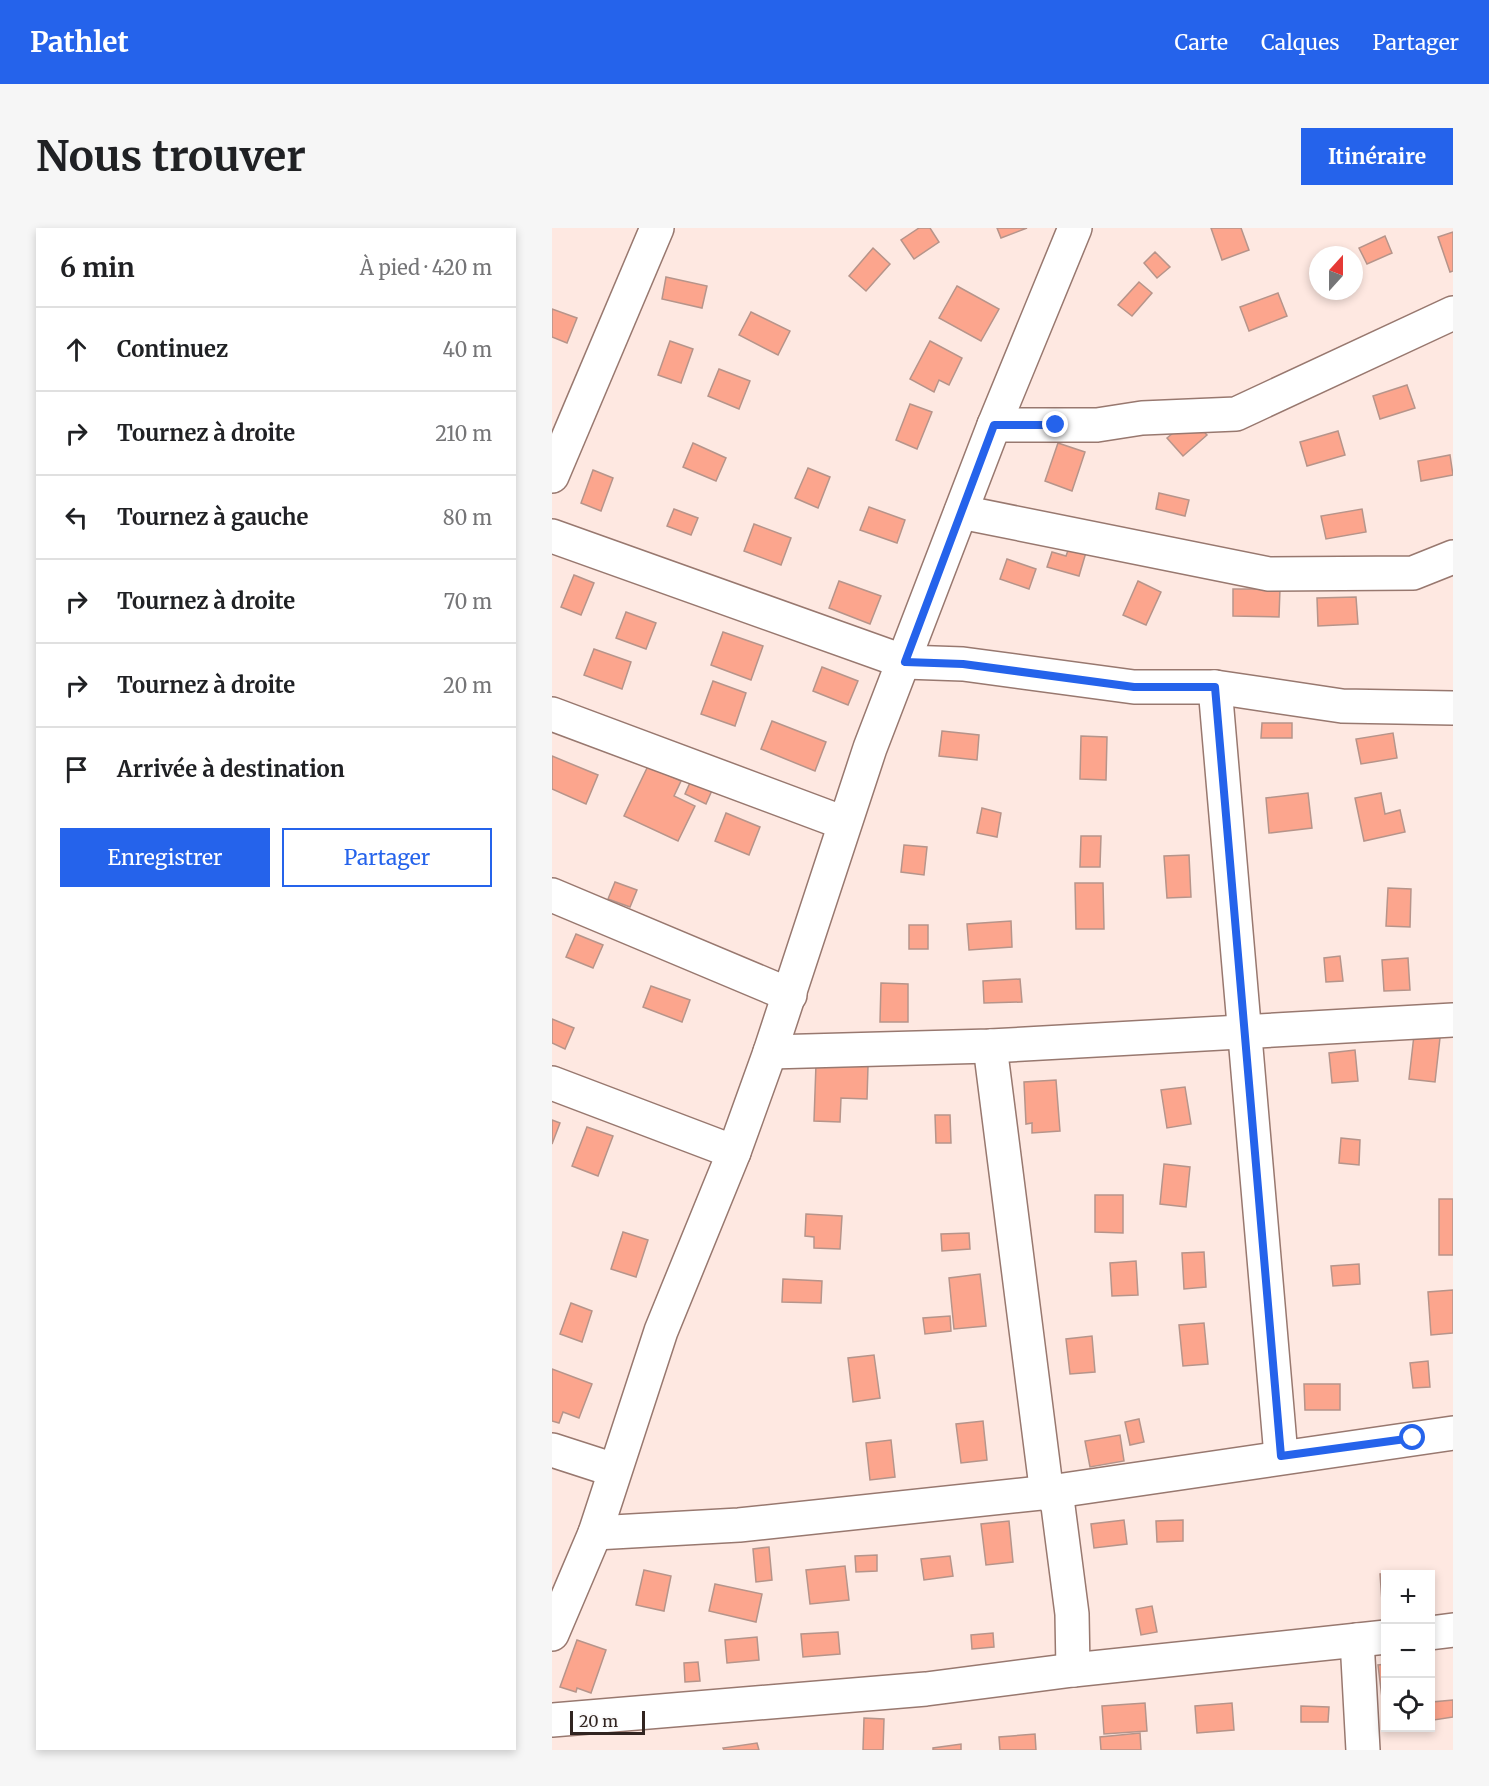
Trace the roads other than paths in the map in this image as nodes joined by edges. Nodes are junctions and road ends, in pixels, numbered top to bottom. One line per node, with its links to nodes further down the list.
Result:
1 (657, 228): 5 (street)
2 (1075, 228): 4 (street)
3 (1453, 313): 4 (street)
4 (994, 425): 6 (street)
5 (552, 476)
6 (961, 512): 8 (street); 9 (street)
7 (552, 536): 9 (street)
8 (1453, 557)
9 (905, 662): 10 (street); 13 (street)
10 (1215, 687): 11 (street); 17 (street)
11 (1453, 708)
12 (552, 714): 13 (street)
13 (844, 823): 15 (street)
14 (556, 907): 15 (street)
15 (790, 995): 19 (street)
16 (1453, 1020): 17 (street)
17 (1243, 1030): 18 (street); 24 (street)
18 (990, 1046): 19 (street); 26 (street)
19 (770, 1052): 21 (street)
20 (552, 1083): 21 (street)
21 (734, 1152): 25 (street)
22 (1453, 1433): 24 (street)
23 (552, 1450): 25 (street)
24 (1281, 1456): 26 (street)
25 (614, 1470): 27 (street)
26 (1050, 1492): 27 (street); 32 (street)
27 (595, 1533): 30 (street)
28 (1453, 1630): 29 (street)
29 (1435, 1632)
30 (552, 1634)
31 (1371, 1638): 32 (street); 34 (street)
32 (1074, 1670): 33 (street)
33 (552, 1720)
34 (1363, 1750)

